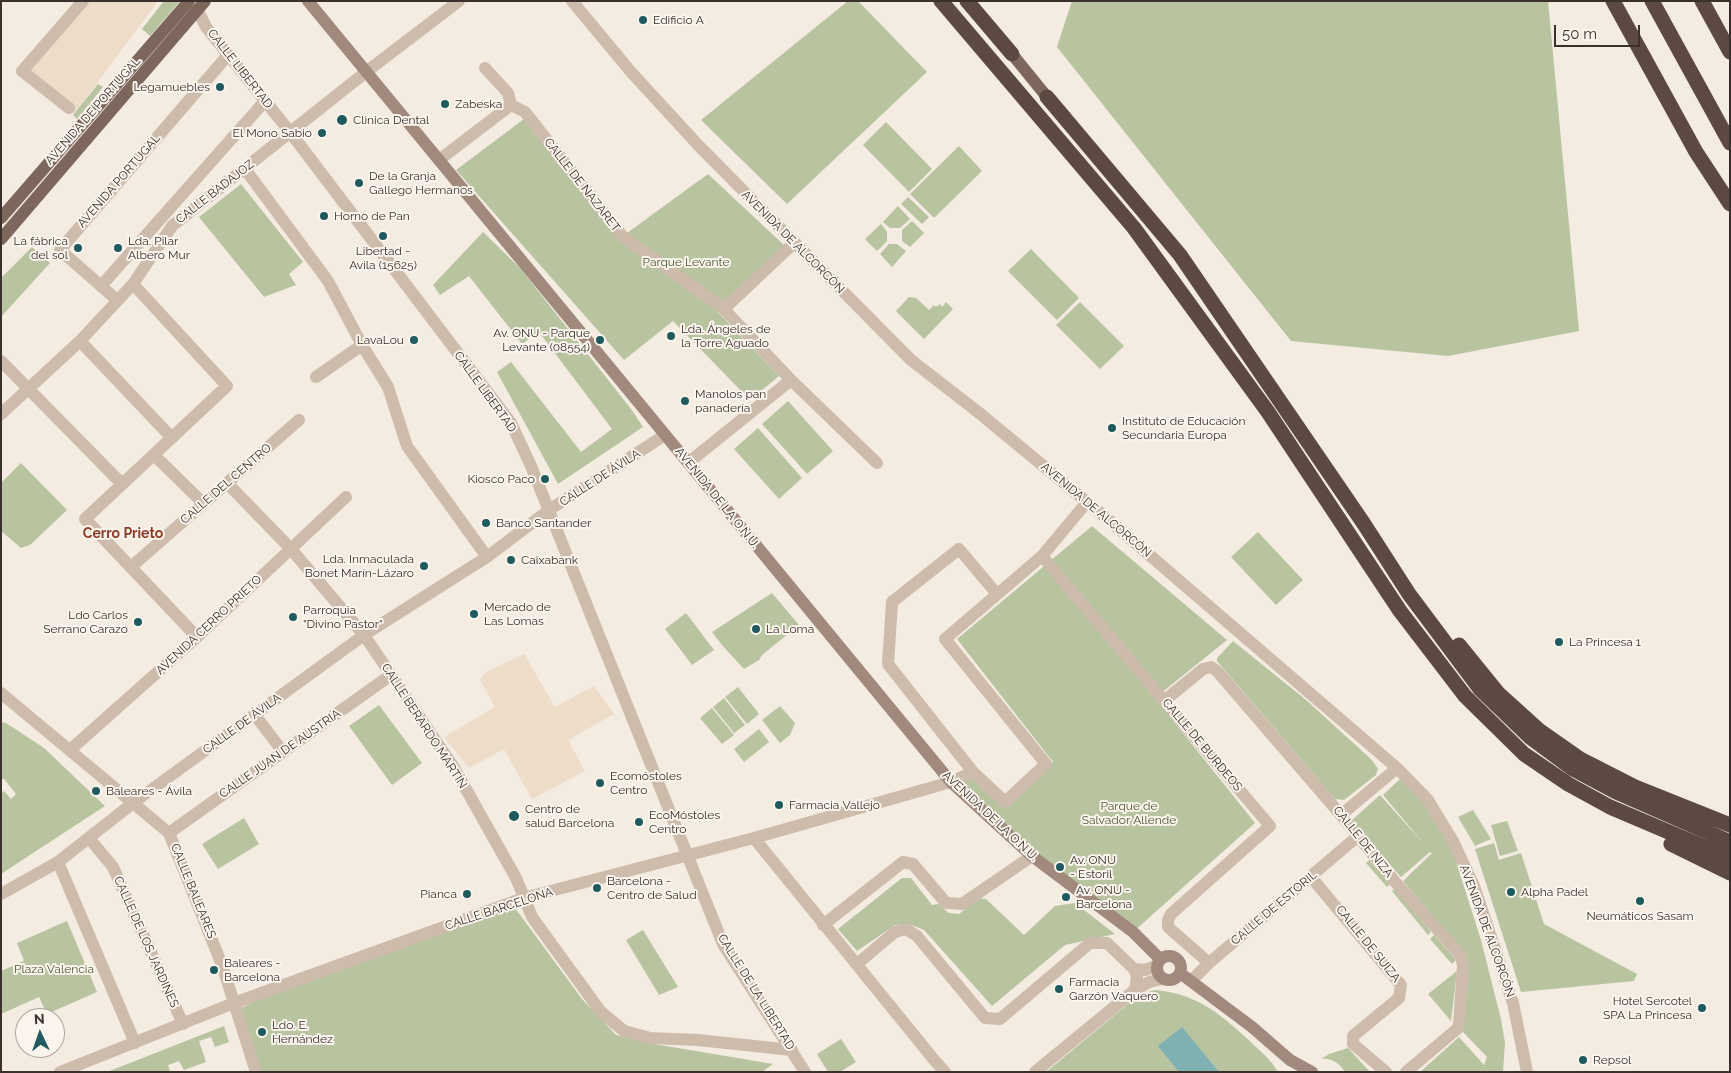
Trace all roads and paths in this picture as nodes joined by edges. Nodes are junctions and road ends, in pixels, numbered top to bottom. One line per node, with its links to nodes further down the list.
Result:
1 (84, 1): 20 (street)
2 (308, 1): 16 (street, AVENIDA DE LA O.N.U.)
3 (459, 1): 16 (street, CALLE BADAJOZ)
4 (572, 1): 28 (street, AVENIDA DE ALCORCÓN)
5 (941, 1): 58 (highway)
6 (967, 1): 13 (highway)
7 (976, 1): 13 (highway)
8 (1613, 1): 25 (highway)
9 (1652, 1): 22 (highway)
10 (1702, 1): 12 (highway)
11 (197, 4): 14 (street, CALLE LIBERTAD); 26 (main road, AVENIDA DE PORTUGAL); 27 (main road, AVENIDA DE PORTUGAL)
12 (1730, 52)
13 (1012, 54): 17 (main road)
14 (228, 55): 18 (street, CALLE LIBERTAD); 30 (street, AVENIDA PORTUGAL)
15 (486, 68): 19 (street, CALLE DE NAZARET)
16 (366, 72): 21 (street, CALLE BADAJOZ); 23 (street, AVENIDA DE LA O.N.U.)
17 (1047, 97): 52 (highway)
18 (265, 101): 21 (street, CALLE LIBERTAD); 30 (street, CALLE BADAJOZ)
19 (511, 105): 23 (street); 32 (street, CALLE DE NAZARET)
20 (69, 108)
21 (290, 132): 24 (street, CALLE BADAJOZ); 51 (street, CALLE LIBERTAD)
22 (1730, 143)
23 (439, 160): 41 (street, AVENIDA DE LA O.N.U.)
24 (245, 169): 29 (street, CALLE BADAJOZ); 34 (street)
25 (1730, 204)
26 (1, 218)
27 (1, 239)
28 (794, 243): 32 (street); 49 (street, AVENIDA DE ALCORCÓN)
29 (133, 284): 31 (street, CALLE BADAJOZ); 42 (street)
30 (101, 286): 31 (street, AVENIDA PORTUGAL)
31 (117, 300): 33 (street, CALLE BADAJOZ)
32 (724, 309): 37 (street, CALLE DE NAZARET)
33 (80, 341): 38 (street, CALLE BADAJOZ); 42 (street)
34 (362, 346): 36 (street); 55 (street)
35 (1, 362): 38 (street)
36 (316, 376)
37 (790, 380): 44 (street); 45 (street, CALLE DE NAZARET)
38 (29, 388): 39 (street, CALLE BADAJOZ); 47 (street)
39 (1, 414)
40 (299, 420): 46 (street, CALLE DEL CENTRO)
41 (665, 435): 44 (street, AVENIDA DE LA O.N.U.); 51 (street, CALLE DE ÁVILA)
42 (172, 438): 43 (street)
43 (154, 455): 47 (street); 50 (street)
44 (688, 463): 69 (street, AVENIDA DE LA O.N.U.)
45 (877, 463)
46 (227, 483): 50 (street, CALLE DEL CENTRO); 53 (street, CALLE BERARDO MARTÍN)
47 (122, 484): 56 (street)
48 (346, 498): 53 (street, AVENIDA CERRO PRIETO)
49 (1087, 502): 54 (street); 67 (street, AVENIDA DE ALCORCÓN)
50 (203, 503): 56 (street, CALLE DEL CENTRO)
51 (549, 510): 55 (street, CALLE DE ÁVILA); 78 (street, CALLE LIBERTAD)
52 (1364, 524): 72 (highway); 77 (highway)
53 (291, 550): 59 (street, CALLE BERARDO MARTÍN); 60 (street, AVENIDA CERRO PRIETO)
54 (1042, 556): 57 (street); 63 (street, CALLE DE BURDEOS)
55 (486, 557): 59 (street, CALLE DE ÁVILA)
56 (131, 567): 60 (street)
57 (997, 594): 68 (street); 68 (street)
58 (1400, 611): 80 (highway); 82 (highway)
59 (364, 635): 61 (street, CALLE BERARDO MARTÍN); 64 (street, CALLE DE ÁVILA)
60 (197, 637): 65 (street, AVENIDA CERRO PRIETO)
61 (391, 676): 66 (street, CALLE JUAN DE AUSTRIA); 85 (street, CALLE BERARDO MARTÍN)
62 (2, 695): 65 (street, CALLE BALEARES)
63 (1164, 700): 71 (street, CALLE DE NIZA); 88 (street, CALLE DE BURDEOS)
64 (254, 715): 66 (street); 70 (street, CALLE DE ÁVILA)
65 (70, 750): 70 (street, CALLE BALEARES)
66 (283, 752): 73 (street, CALLE JUAN DE AUSTRIA)
67 (1397, 768): 71 (street); 110 (street, AVENIDA DE ALCORCÓN)
68 (973, 772): 69 (street)
69 (951, 782): 76 (street, CALLE BARCELONA); 79 (street, AVENIDA DE LA O.N.U.)
70 (133, 803): 73 (street, CALLE BALEARES); 75 (street, CALLE DE ÁVILA)
71 (1342, 815): 74 (street, CALLE DE NIZA)
72 (1730, 825)
73 (169, 833): 95 (street, CALLE BALEARES)
74 (1358, 836): 83 (street, CALLE DE ESTORIL); 109 (street, CALLE DE NIZA)
75 (89, 838): 81 (street, CALLE DE ÁVILA); 96 (street, CALLE DE LOS JARDINES)
76 (754, 838): 78 (street, CALLE BARCELONA); 86 (street)
77 (1730, 842)
78 (688, 855): 85 (street, CALLE BARCELONA); 98 (street, CALLE DE LA LIBERTAD)
79 (1032, 856): 86 (street); 87 (street, AVENIDA DE LA O.N.U.)
80 (1730, 858)
81 (58, 862): 84 (street, CALLE DE ÁVILA); 97 (street)
82 (1730, 873)
83 (1311, 877): 88 (street, CALLE DE ESTORIL); 108 (street, CALLE DE SUIZA)
84 (1, 894)
85 (524, 898): 95 (street, CALLE BARCELONA); 98 (street, CALLE BERARDO MARTÍN)
86 (824, 925): 89 (street)
87 (1158, 963): 90 (street); 91 (street); 92 (street)
88 (1209, 963): 93 (street, CALLE DE ESTORIL)
89 (856, 964): 90 (street); 103 (street)
90 (1134, 969): 94 (street)
91 (1180, 973): 92 (street); 93 (street)
92 (1162, 979): 94 (street)
93 (1191, 981): 99 (street)
94 (1135, 990): 104 (street)
95 (234, 1003): 96 (street, CALLE BARCELONA); 101 (street, CALLE BALEARES)
96 (182, 1024): 97 (street, CALLE BARCELONA)
97 (134, 1043): 100 (street, CALLE BARCELONA)
98 (792, 1050): 102 (street, CALLE DE LA LIBERTAD)
99 (1292, 1066): 105 (street)
100 (60, 1072)
101 (256, 1072)
102 (805, 1072)
103 (945, 1072)
104 (1035, 1072)
105 (1312, 1072)
106 (1317, 1072): 107 (street)
107 (1322, 1072)
108 (1386, 1072)
109 (1406, 1072)
110 (1527, 1072)

